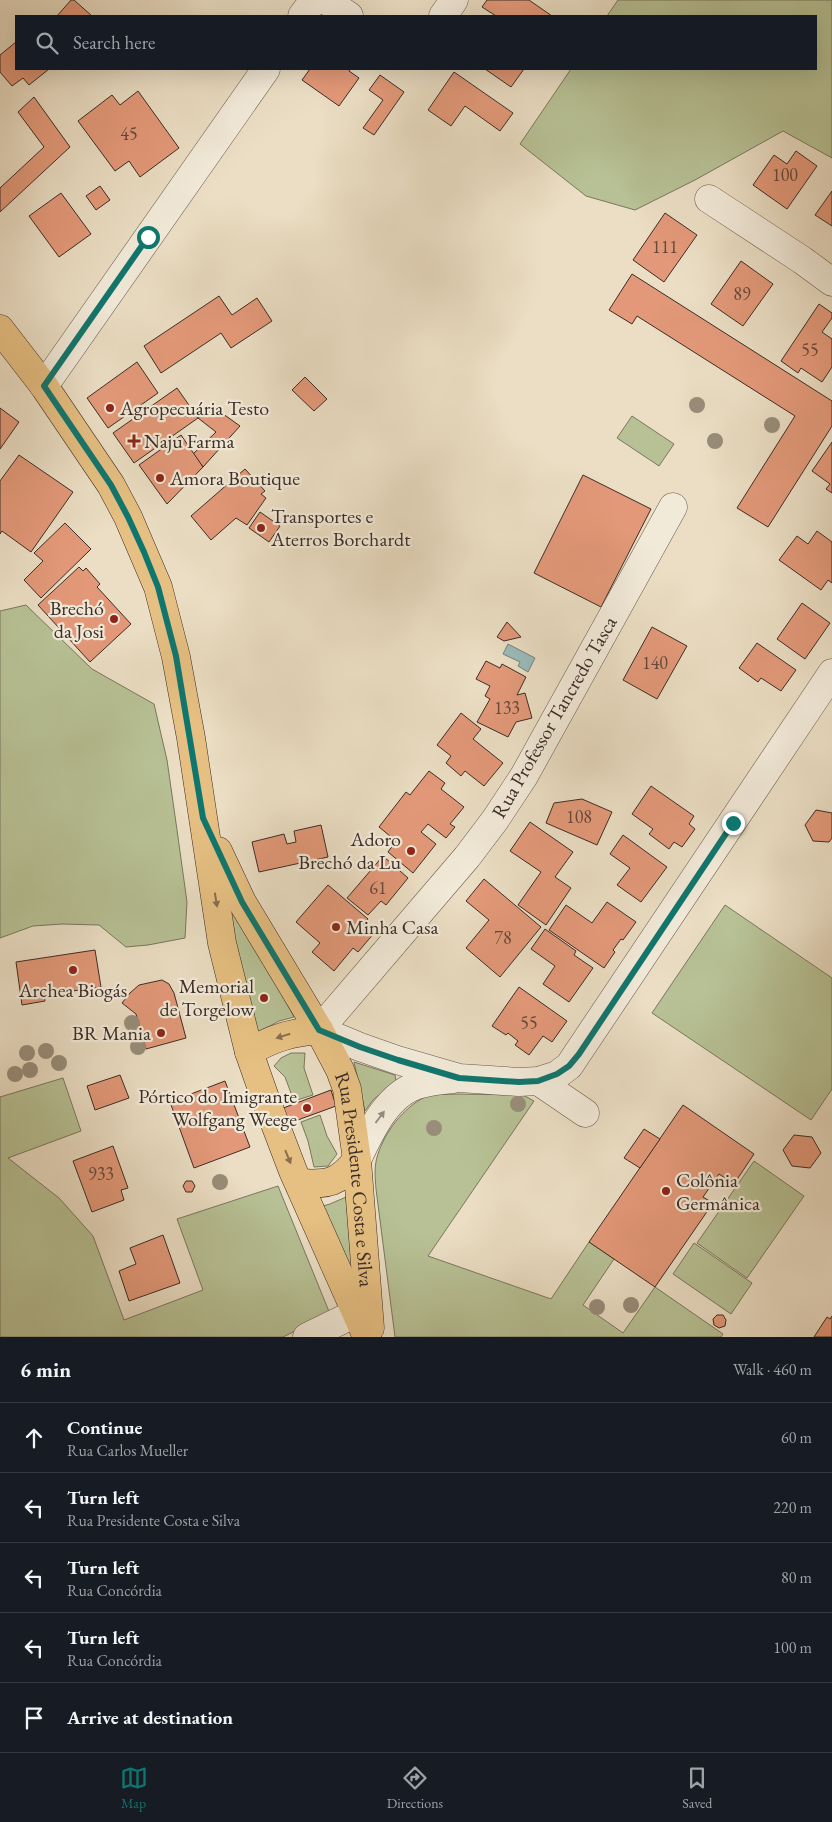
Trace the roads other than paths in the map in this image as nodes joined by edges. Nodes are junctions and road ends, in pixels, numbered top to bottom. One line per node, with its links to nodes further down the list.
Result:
1 (314, 0): 4 (street)
2 (326, 0): 5 (street)
3 (454, 0): 6 (street)
4 (303, 15)
5 (348, 15)
6 (444, 15)
7 (265, 70): 11 (street)
8 (709, 199): 9 (street)
9 (832, 282)
10 (0, 328): 11 (main road, Rua Presidente Costa e Silva)
11 (44, 386): 14 (main road, Rua Presidente Costa e Silva)
12 (673, 507): 15 (street, Rua Professor Tancredo Tasca)
13 (832, 673): 18 (street)
14 (203, 818): 15 (main road, Rua Presidente Costa e Silva); 16 (main road, Rua Presidente Costa e Silva, one-way to 16)
15 (319, 1030): 16 (main road, one-way to 16); 17 (street); 20 (main road, Rua Presidente Costa e Silva)
16 (249, 1052): 21 (main road, Rua Presidente Costa e Silva, one-way to 21)
17 (459, 1078): 18 (street); 20 (street, one-way to 17)
18 (538, 1081): 19 (street)
19 (585, 1113)
20 (356, 1160): 21 (main road); 22 (main road, Rua Presidente Costa e Silva)
21 (299, 1183): 22 (main road, Rua Presidente Costa e Silva)
22 (365, 1329): 23 (street)
23 (307, 1337)

